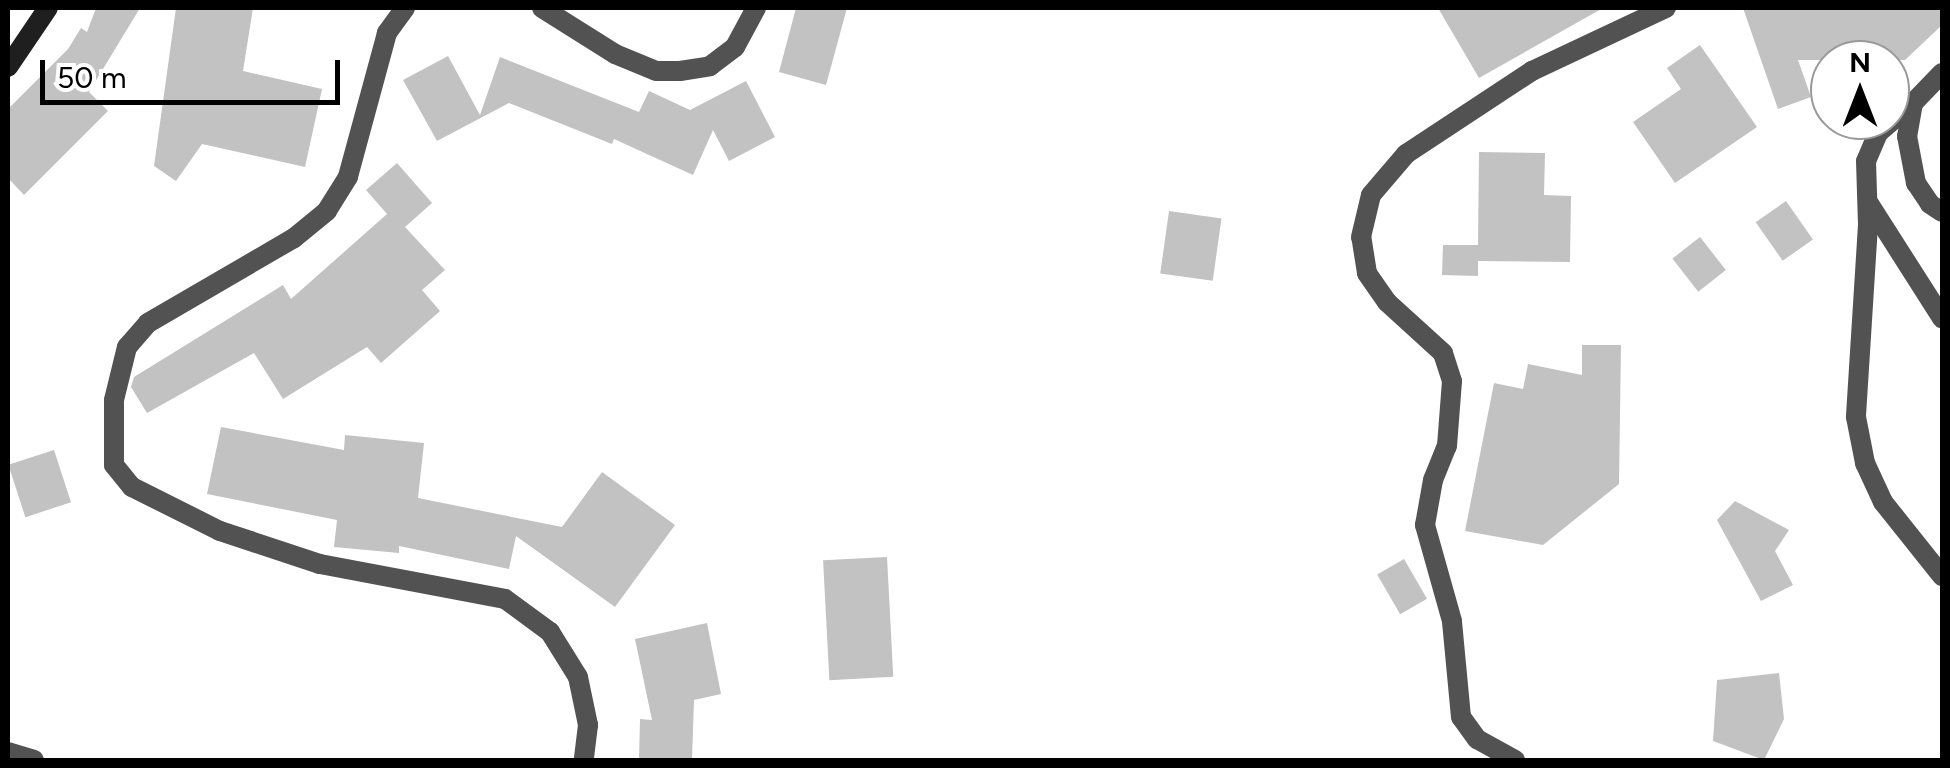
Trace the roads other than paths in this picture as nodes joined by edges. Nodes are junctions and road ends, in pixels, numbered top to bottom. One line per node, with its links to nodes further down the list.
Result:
1 (48, 8): 6 (street)
2 (405, 8): 15 (street)
3 (542, 8): 4 (street)
4 (756, 8)
5 (1666, 8): 16 (street)
6 (8, 67)
7 (1942, 73): 8 (street)
8 (1913, 103): 9 (street); 10 (street)
9 (1867, 201): 11 (street); 12 (street)
10 (1942, 212)
11 (1942, 318)
12 (1942, 576)
13 (8, 752): 14 (street)
14 (34, 760)
15 (584, 760)
16 (1515, 760)

